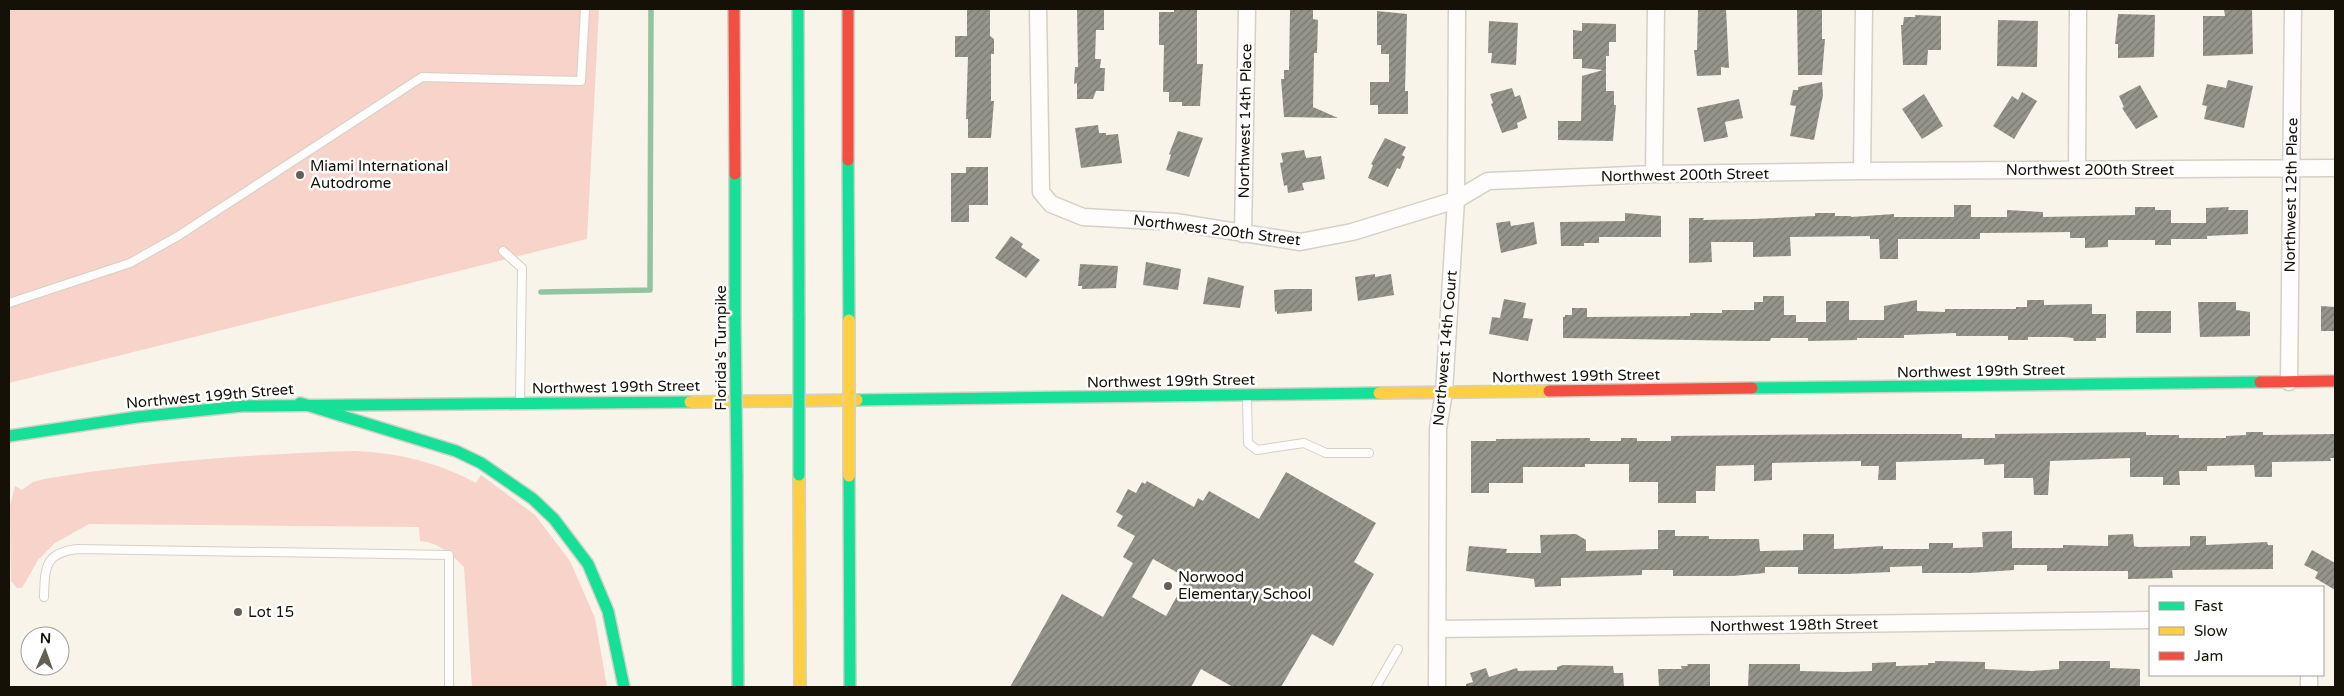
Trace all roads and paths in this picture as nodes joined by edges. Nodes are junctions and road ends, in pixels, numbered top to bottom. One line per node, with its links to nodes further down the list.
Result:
1 (585, 9): 20 (lane)
2 (734, 9): 35 (main road, Florida's Turnpike, bridge)
3 (798, 9): 36 (main road, bridge)
4 (848, 9): 37 (main road, bridge)
5 (1038, 9): 18 (street, Northwest 200th Street)
6 (1247, 9): 18 (street, Northwest 14th Place)
7 (1457, 9): 17 (street, Northwest 14th Court)
8 (1656, 9): 16 (street)
9 (1864, 9): 15 (street)
10 (2078, 9): 13 (street)
11 (2293, 9): 14 (street, Northwest 12th Place)
12 (2335, 168): 14 (street, Northwest 200th Street)
13 (2076, 169): 14 (street, Northwest 200th Street); 15 (street, Northwest 200th Street)
14 (2292, 169): 22 (street, Northwest 12th Place)
15 (1862, 171): 16 (street, Northwest 200th Street)
16 (1654, 174): 17 (street, Northwest 200th Street)
17 (1456, 200): 18 (street, Northwest 200th Street); 23 (street, Northwest 14th Court)
18 (1243, 234)
19 (503, 251): 26 (lane)
20 (9, 303)
21 (2335, 381): 22 (main road, Northwest 199th Street)
22 (2289, 382): 23 (main road, Northwest 199th Street)
23 (1444, 392): 24 (main road, Northwest 199th Street); 31 (street, Northwest 14th Court)
24 (1247, 395): 26 (main road, Northwest 199th Street); 28 (lane)
25 (300, 403): 26 (main road, Northwest 199th Street); 27 (main road, Northwest 199th Street); 34 (main road)
26 (520, 404)
27 (9, 436)
28 (1369, 453)
29 (44, 597): 33 (lane)
30 (2149, 620): 31 (street, Northwest 198th Street)
31 (1438, 629): 39 (street, Northwest 14th Court)
32 (1398, 649): 38 (lane)
33 (449, 687)
34 (624, 687)
35 (738, 687)
36 (800, 687)
37 (850, 687)
38 (1376, 687)
39 (1437, 687)

